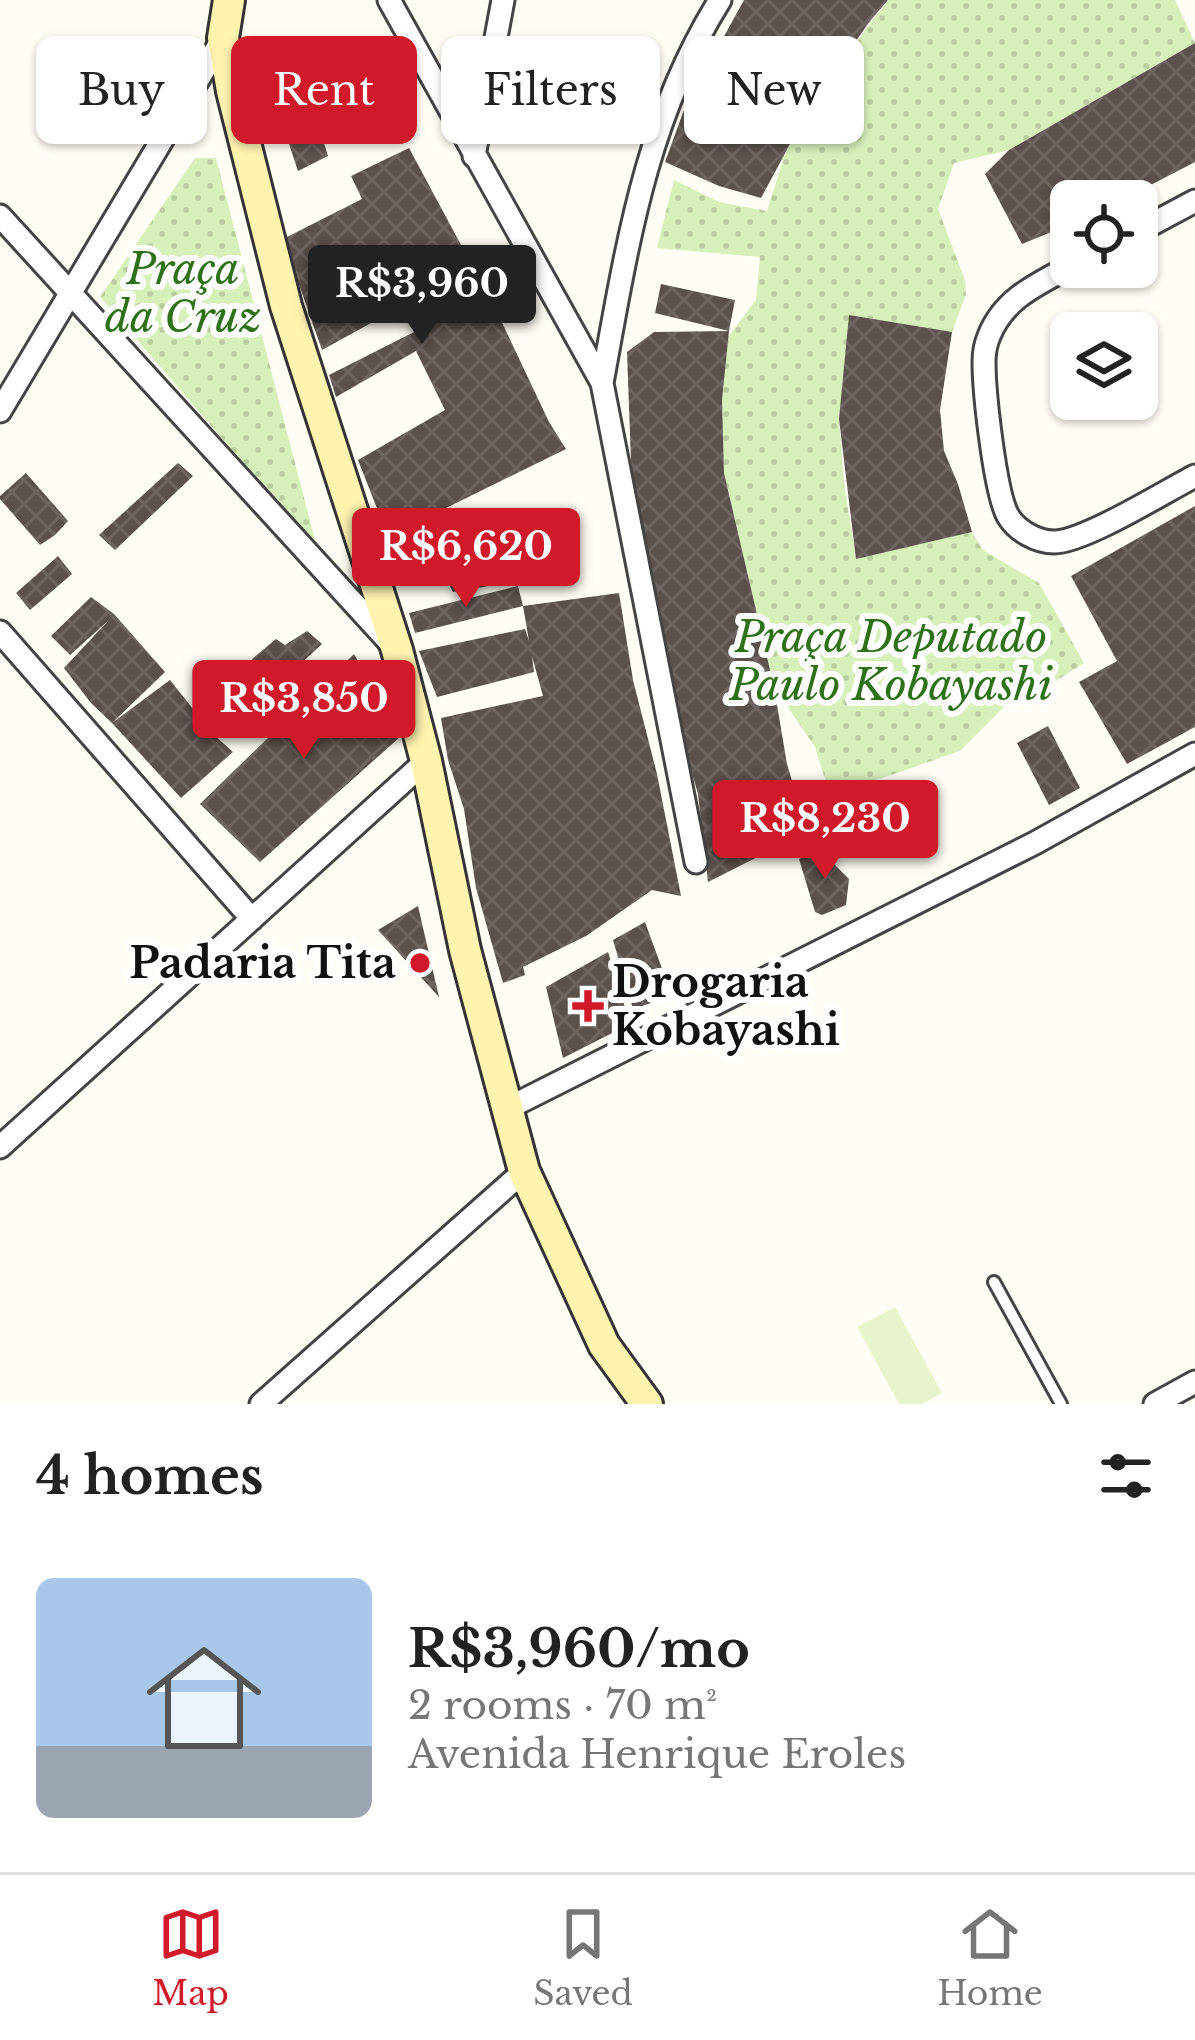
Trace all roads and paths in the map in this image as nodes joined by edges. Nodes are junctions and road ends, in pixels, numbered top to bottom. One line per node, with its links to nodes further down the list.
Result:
1 (230, 0): 5 (main road)
2 (389, 0): 6 (street)
3 (503, 0): 6 (street)
4 (720, 0): 12 (street)
5 (223, 38): 11 (street); 16 (main road)
6 (474, 156): 12 (street)
7 (1195, 201): 9 (street)
8 (0, 216): 11 (street)
9 (1158, 221)
10 (1050, 277): 14 (street)
11 (71, 294): 13 (street); 16 (street)
12 (602, 383): 19 (street)
13 (0, 411)
14 (1195, 476)
15 (0, 632): 20 (street)
16 (397, 650): 18 (main road)
17 (1195, 754): 21 (street)
18 (427, 761): 20 (street); 21 (main road)
19 (696, 862)
20 (252, 919): 22 (street)
21 (508, 1108): 23 (main road)
22 (0, 1148)
23 (524, 1171): 26 (street); 27 (main road)
24 (994, 1282): 28 (lane)
25 (1195, 1382): 29 (street)
26 (261, 1404)
27 (647, 1404)
28 (1061, 1404)
29 (1154, 1404)

